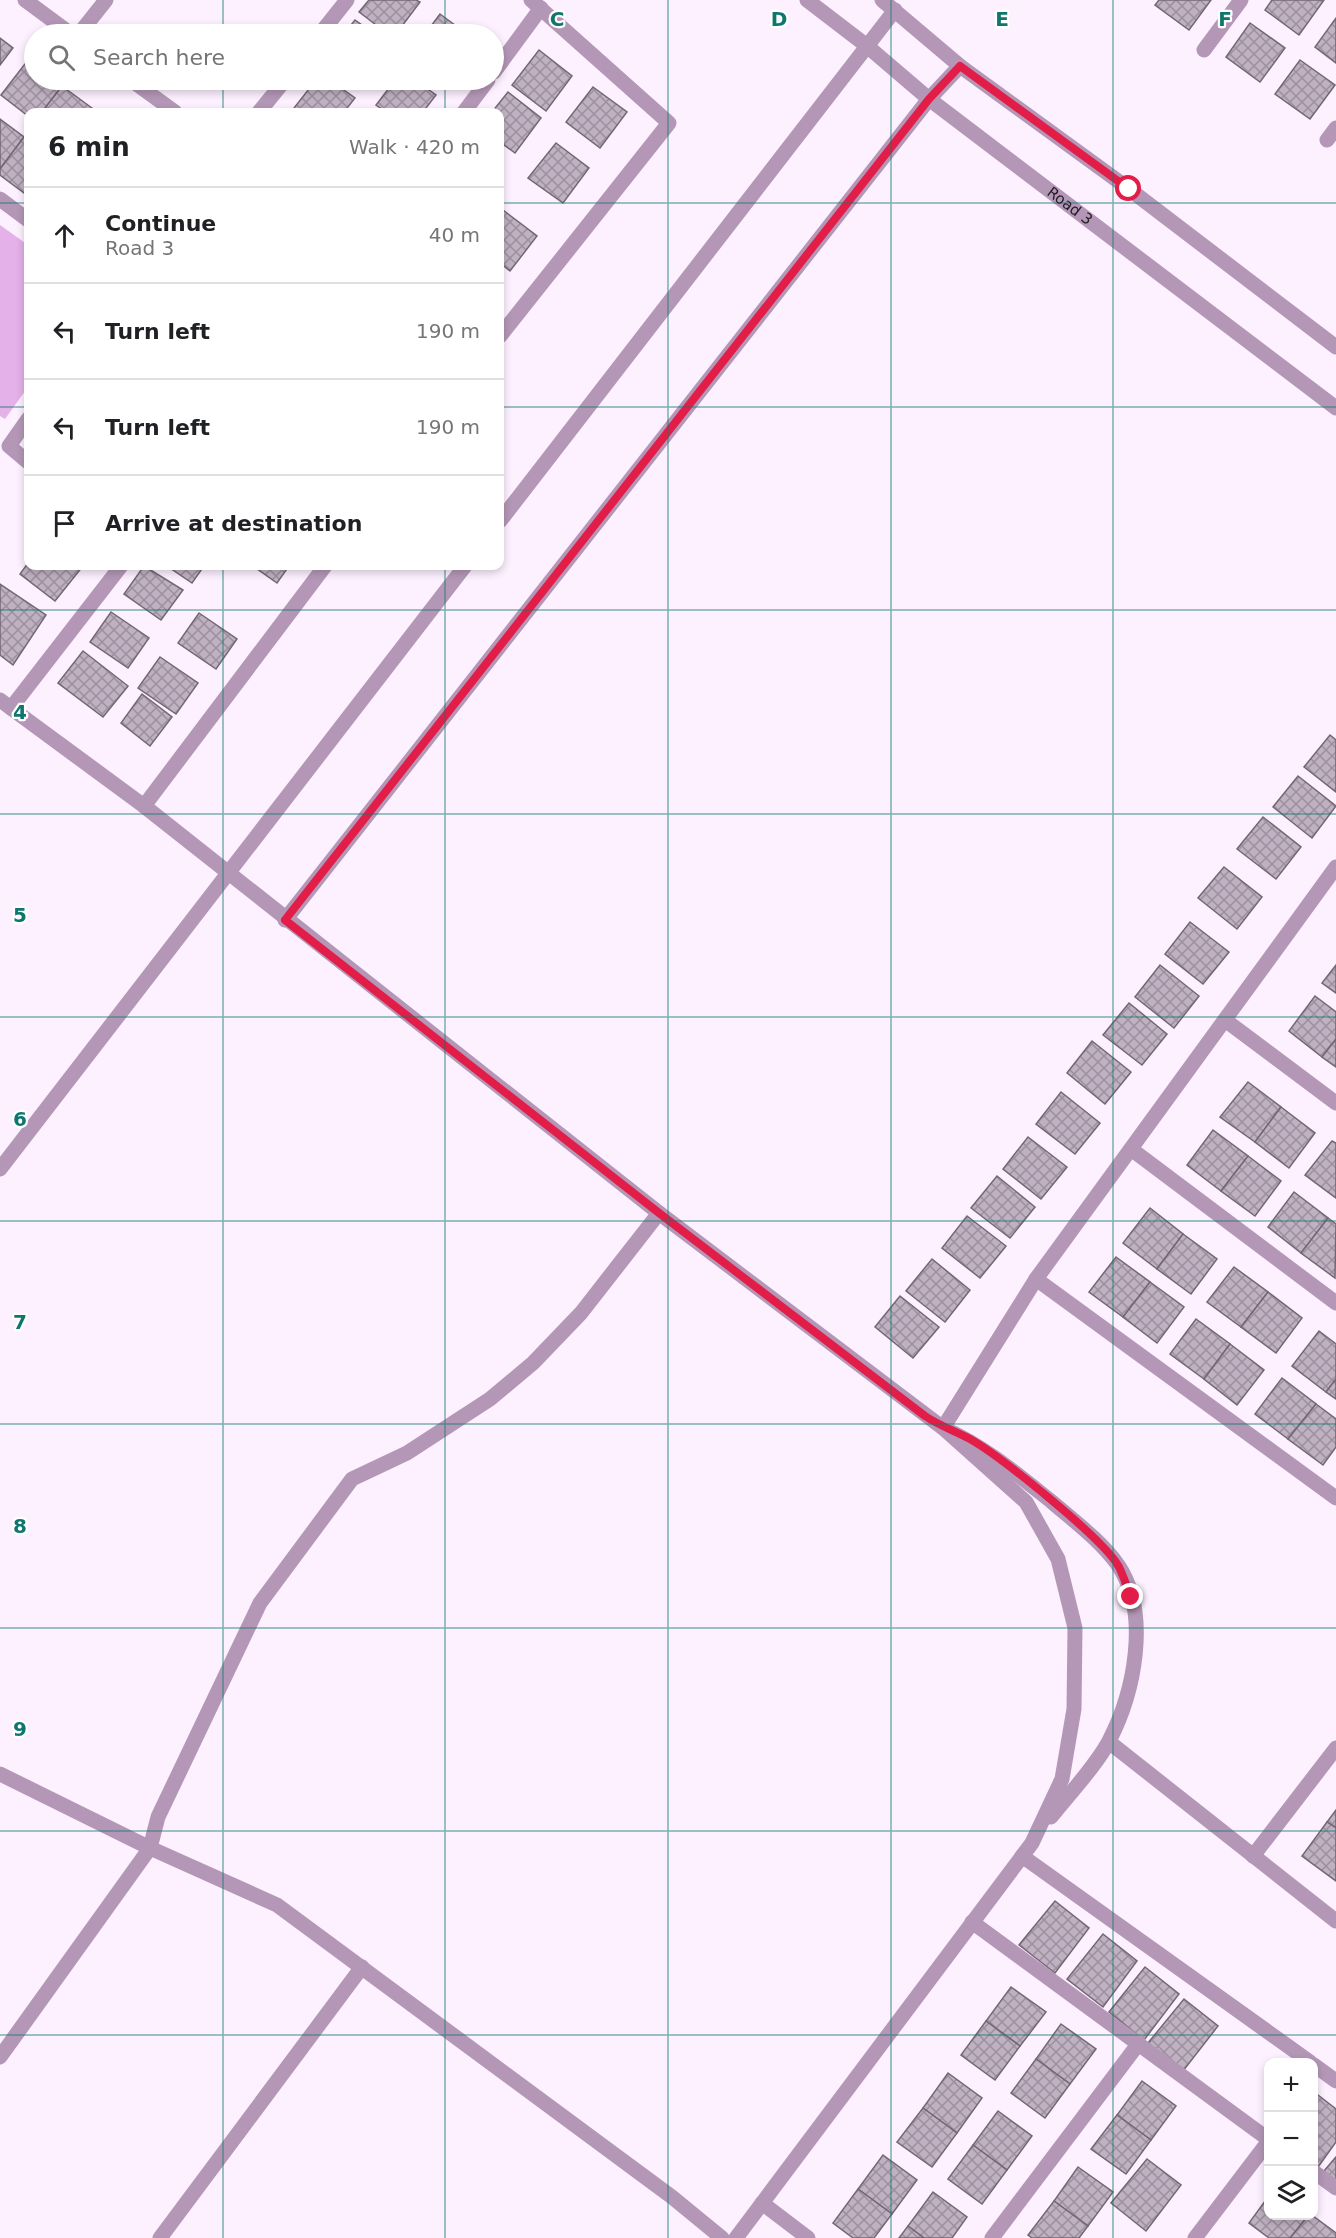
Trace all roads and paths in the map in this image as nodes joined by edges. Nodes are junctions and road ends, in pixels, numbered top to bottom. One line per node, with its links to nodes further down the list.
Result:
1 (25, 0): 9 (street)
2 (106, 0): 10 (street)
3 (347, 0): 11 (street)
4 (807, 0): 12 (street, Road 3)
5 (882, 0): 8 (street)
6 (1241, 0): 13 (street)
7 (536, 4): 14 (street); 25 (street)
8 (895, 10): 12 (street); 15 (street)
9 (57, 24)
10 (87, 24)
11 (328, 24)
12 (867, 46): 19 (street, Road 3); 31 (street)
13 (1204, 50)
14 (504, 56)
15 (960, 66): 19 (street); 26 (street)
16 (145, 90): 20 (street)
17 (277, 90): 21 (street)
18 (480, 90): 22 (street)
19 (929, 99): 27 (street, Road 3); 39 (street)
20 (170, 108)
21 (262, 108)
22 (467, 108)
23 (0, 199): 24 (street)
24 (24, 217)
25 (504, 331)
26 (1336, 348)
27 (1336, 408)
28 (24, 423): 29 (street)
29 (4, 443): 30 (street)
30 (24, 459)
31 (504, 516)
32 (118, 570): 35 (street)
33 (322, 570): 36 (street)
34 (462, 570): 37 (street)
35 (6, 704): 36 (street)
36 (144, 806): 37 (street)
37 (227, 872): 39 (street); 43 (street)
38 (1335, 872): 40 (street)
39 (285, 920): 44 (street)
40 (1225, 1020): 41 (street); 42 (street)
41 (1336, 1103)
42 (1131, 1149): 45 (street); 46 (street)
43 (0, 1169)
44 (659, 1213): 47 (street); 53 (street)
45 (1036, 1279): 47 (street); 48 (street)
46 (1336, 1303)
47 (943, 1428): 49 (street); 52 (street)
48 (1335, 1495)
49 (1109, 1742): 52 (street); 55 (street)
50 (1336, 1748): 55 (street)
51 (0, 1774): 53 (street)
52 (1032, 1843): 54 (street)
53 (150, 1848): 58 (street); 60 (street)
54 (1022, 1856): 57 (street); 61 (street)
55 (1254, 1856): 56 (street)
56 (1336, 1921)
57 (972, 1922): 59 (street); 68 (street)
58 (362, 1967): 69 (street); 70 (street)
59 (1138, 2043): 64 (street); 73 (street)
60 (0, 2057)
61 (1304, 2058)
62 (1318, 2068): 63 (street)
63 (1336, 2081)
64 (1264, 2136)
65 (1264, 2147): 74 (street)
66 (1318, 2175): 67 (street)
67 (1336, 2188)
68 (762, 2202): 71 (street); 72 (street)
69 (160, 2238)
70 (722, 2238)
71 (736, 2238)
72 (808, 2238)
73 (992, 2238)
74 (1195, 2238)

